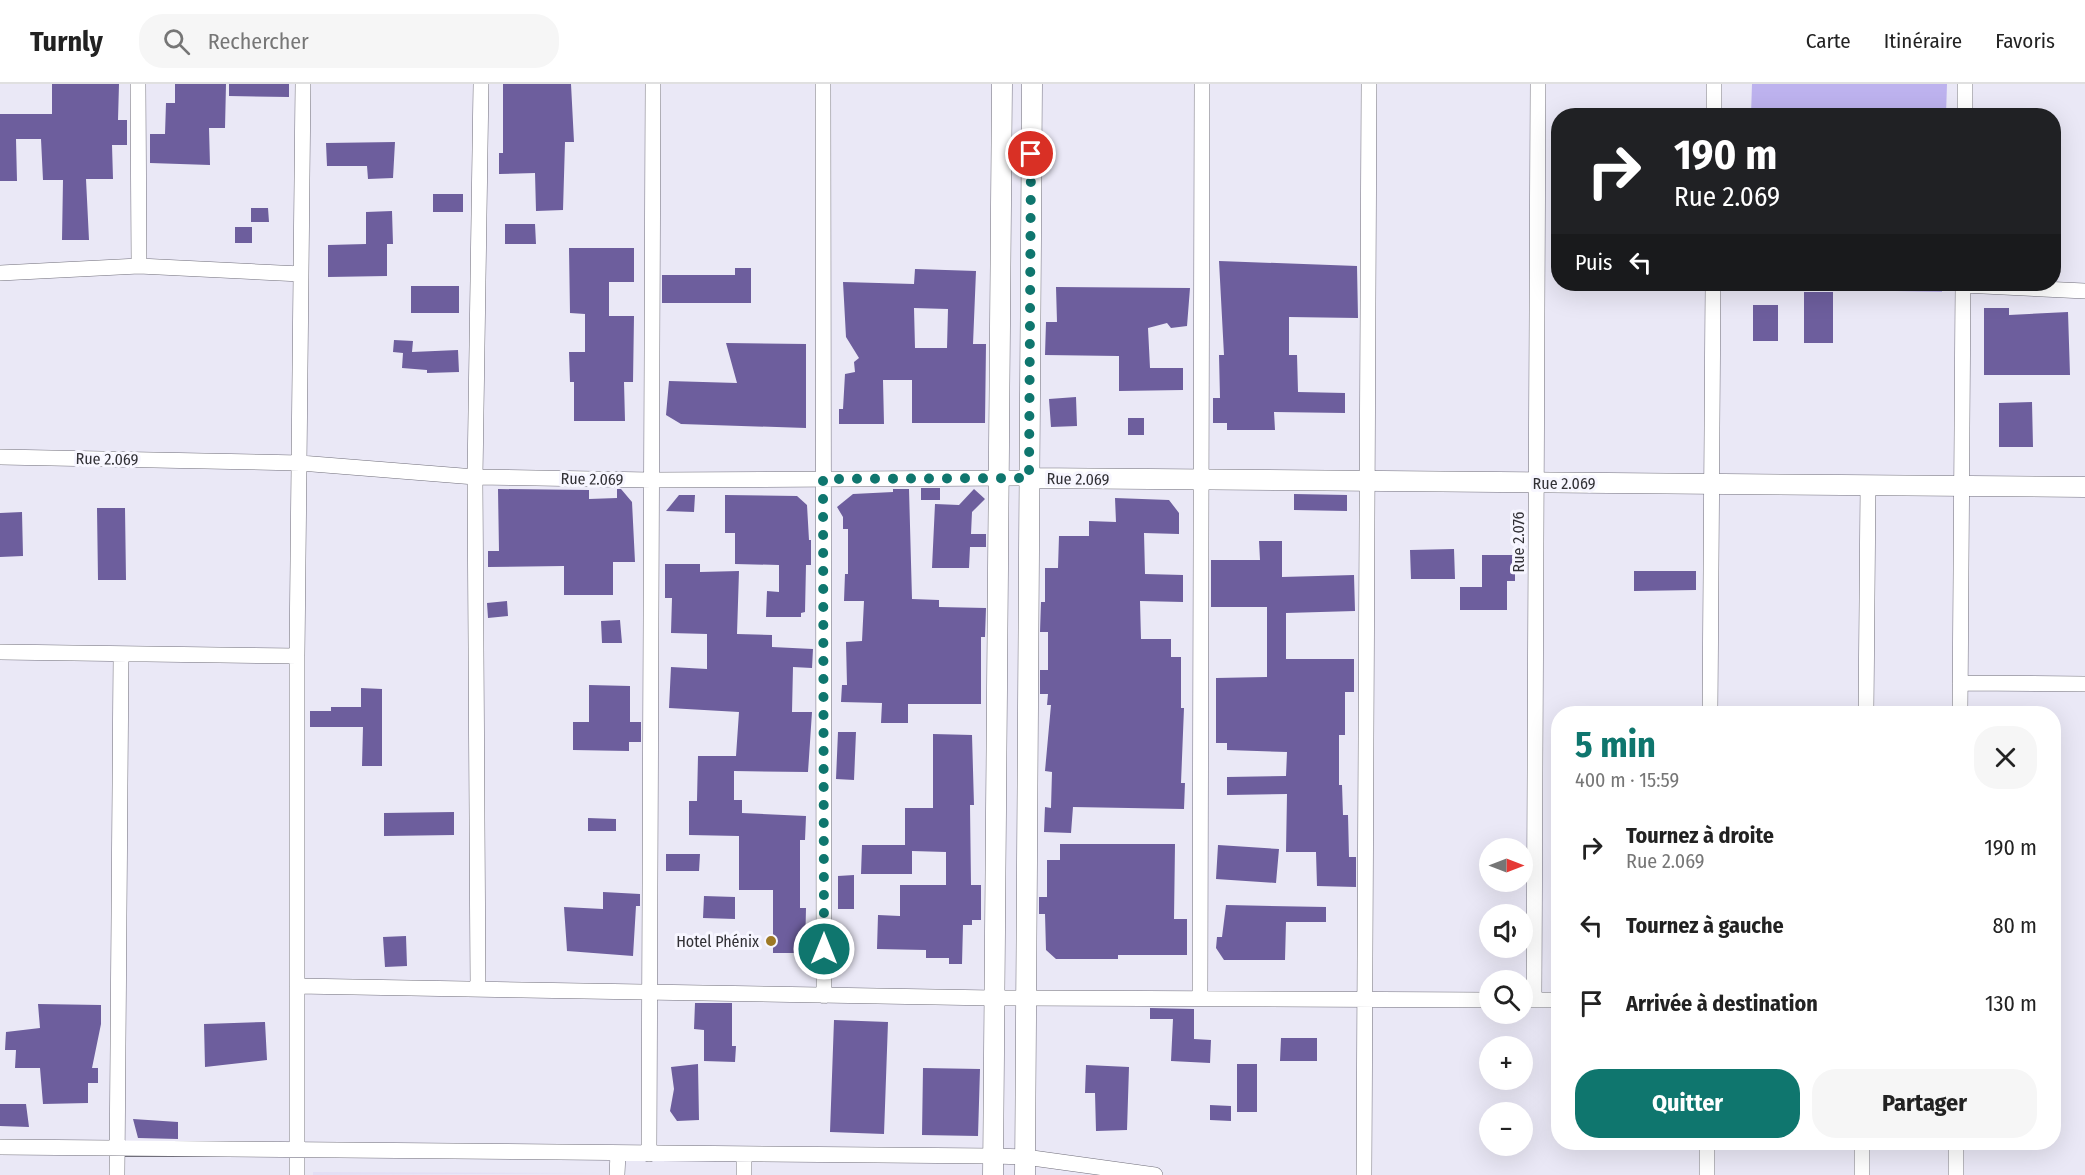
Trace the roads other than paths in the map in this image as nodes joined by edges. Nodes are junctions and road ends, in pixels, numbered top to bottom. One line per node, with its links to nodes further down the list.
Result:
1 (138, 84): 15 (street)
2 (303, 84): 17 (street)
3 (481, 84): 24 (street)
4 (653, 84): 28 (street)
5 (823, 84): 27 (street)
6 (1002, 84): 25 (street)
7 (1032, 84): 26 (street)
8 (1202, 84): 29 (street)
9 (1370, 84): 30 (street)
10 (1538, 84): 31 (street, Rue 2.076)
11 (1714, 84): 13 (street)
12 (1965, 84): 14 (street)
13 (1714, 108)
14 (1965, 108)
15 (139, 266): 16 (street); 17 (street)
16 (0, 273)
17 (301, 274): 23 (street)
18 (2061, 290): 21 (street)
19 (1713, 291): 32 (street)
20 (1963, 291): 34 (street)
21 (2085, 291)
22 (0, 457): 23 (street, Rue 2.069)
23 (300, 463): 24 (street, Rue 2.069); 38 (street)
24 (475, 477): 28 (street, Rue 2.069); 46 (street)
25 (998, 477): 26 (street, Rue 2.069); 27 (street, Rue 2.069); 49 (street)
26 (1029, 478): 29 (street, Rue 2.069); 50 (street)
27 (823, 479): 28 (street, Rue 2.069); 48 (street)
28 (651, 480): 47 (street)
29 (1199, 480): 30 (street, Rue 2.069); 51 (street)
30 (1367, 481): 31 (street, Rue 2.069); 52 (street)
31 (1536, 483): 32 (street, Rue 2.069); 44 (street, Rue 2.076)
32 (1711, 484): 33 (street, Rue 2.069); 41 (street)
33 (1868, 485): 34 (street, Rue 2.069); 42 (street)
34 (1962, 486): 35 (street, Rue 2.069); 39 (street)
35 (2085, 488)
36 (0, 652): 37 (street)
37 (121, 655): 38 (street); 57 (street)
38 (297, 656): 45 (street)
39 (1960, 682): 40 (street); 43 (street)
40 (2085, 684)
41 (1710, 706)
42 (1866, 706)
43 (1960, 706)
44 (1528, 970)
45 (297, 986): 46 (street); 58 (street)
46 (478, 989): 47 (street)
47 (648, 992): 48 (street); 63 (street)
48 (824, 996): 49 (street)
49 (993, 998): 50 (street); 65 (street)
50 (1025, 998): 51 (street); 66 (street)
51 (1200, 998): 52 (street)
52 (1365, 999): 53 (street); 72 (street)
53 (1479, 1000)
54 (1533, 1000): 55 (street)
55 (1551, 1000)
56 (0, 1147): 57 (street)
57 (118, 1148): 58 (street); 67 (street)
58 (297, 1150): 62 (street); 68 (street)
59 (1707, 1150): 73 (street)
60 (1862, 1150): 74 (street)
61 (1956, 1150): 75 (street)
62 (618, 1153): 63 (street); 69 (street)
63 (649, 1154): 64 (street)
64 (744, 1154): 65 (street); 70 (street)
65 (993, 1166): 66 (street)
66 (1025, 1166): 71 (street)
67 (117, 1175)
68 (297, 1175)
69 (617, 1175)
70 (744, 1175)
71 (1155, 1175)
72 (1364, 1175)
73 (1707, 1175)
74 (1862, 1175)
75 (1956, 1175)

